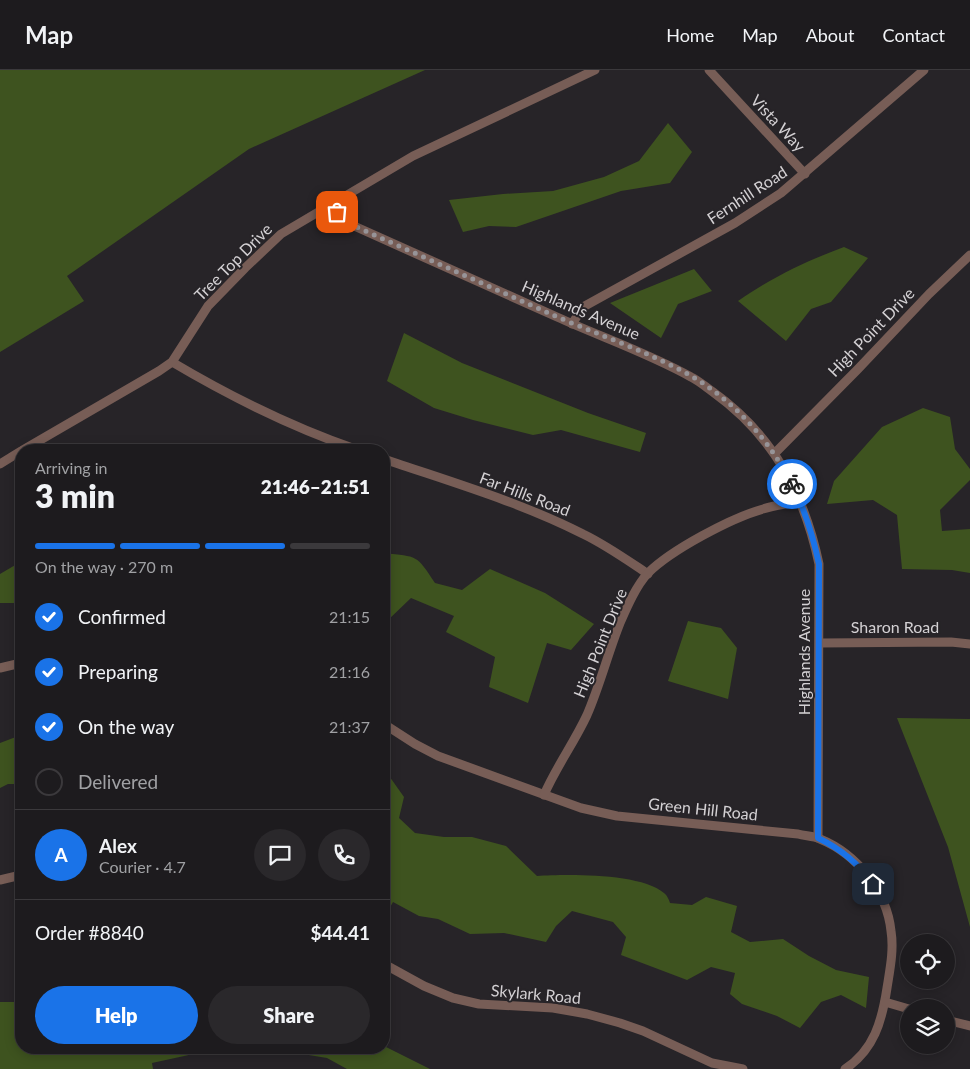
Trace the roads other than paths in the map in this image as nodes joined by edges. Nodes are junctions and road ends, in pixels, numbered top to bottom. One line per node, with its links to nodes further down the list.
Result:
1 (595, 70): 5 (street, Tree Top Drive)
2 (710, 70): 4 (street, Vista Way)
3 (924, 70): 4 (street, Fernhill Road)
4 (805, 174): 7 (street, Fernhill Road)
5 (331, 204): 7 (street, Highlands Avenue); 8 (street, Tree Top Drive)
6 (970, 255): 11 (street, High Point Drive)
7 (572, 324): 11 (street, Highlands Avenue)
8 (172, 362): 9 (street, Tree Top Drive); 10 (street)
9 (34, 444)
10 (329, 444)
11 (775, 453): 15 (street, Highlands Avenue)
12 (15, 455): 14 (street, Tree Top Drive)
13 (390, 461): 16 (street, Far Hills Road)
14 (0, 464)
15 (800, 501): 16 (street, High Point Drive); 17 (street, Highlands Avenue)
16 (648, 574): 22 (street, High Point Drive)
17 (820, 642): 18 (street, Sharon Road); 23 (street, Highlands Avenue)
18 (970, 644)
19 (15, 664): 20 (street)
20 (0, 668)
21 (390, 728): 22 (street, Green Hill Road)
22 (544, 795): 23 (street, Green Hill Road)
23 (818, 838): 27 (street, Green Hill Road)
24 (15, 876): 25 (street)
25 (0, 880)
26 (390, 967): 31 (street, Skylark Road)
27 (885, 1002): 28 (street); 32 (street)
28 (900, 1006)
29 (955, 1022): 30 (street)
30 (970, 1026)
31 (744, 1069)
32 (845, 1069)

